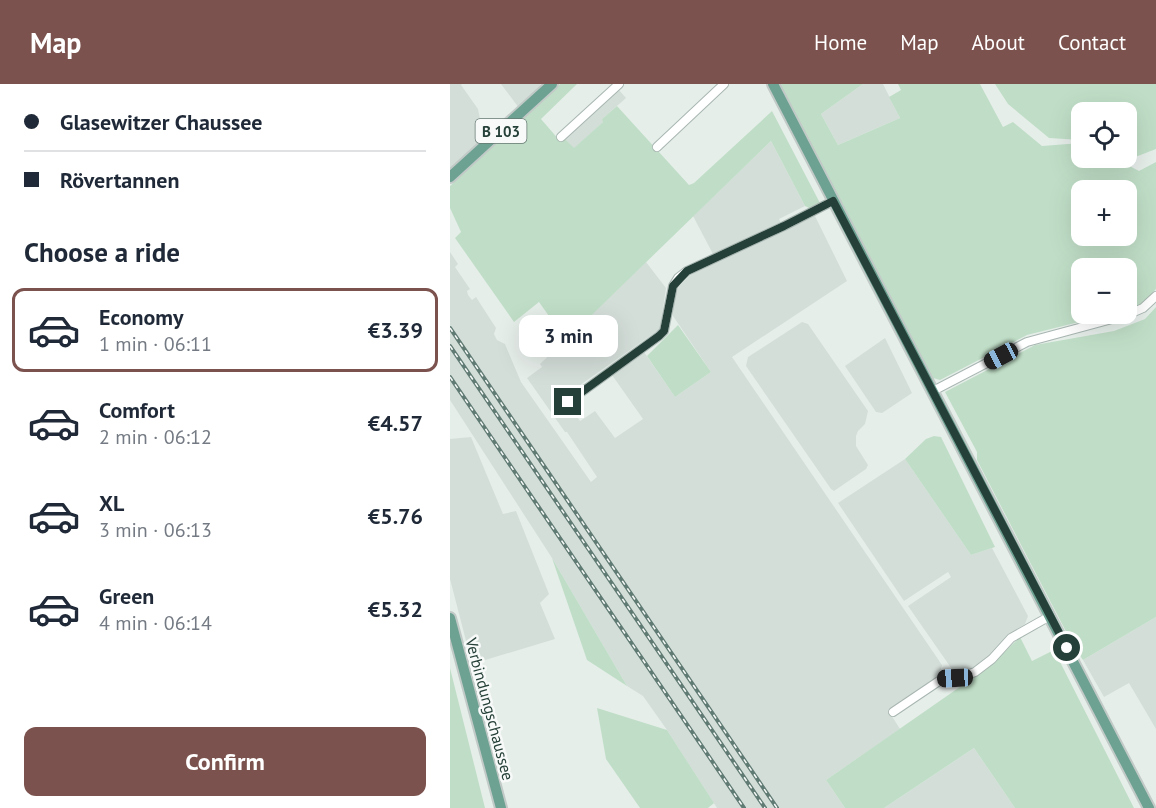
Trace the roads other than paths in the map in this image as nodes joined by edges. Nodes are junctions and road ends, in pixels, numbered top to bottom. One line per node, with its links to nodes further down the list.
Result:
1 (552, 84): 7 (main road, B 103)
2 (619, 84): 5 (street)
3 (773, 84): 8 (main road)
4 (719, 86): 6 (street)
5 (561, 137)
6 (657, 147)
7 (450, 177)
8 (833, 201): 10 (main road); 11 (street)
9 (1156, 296): 10 (street)
10 (933, 391): 12 (main road)
11 (568, 402)
12 (1050, 616): 14 (street); 16 (main road)
13 (450, 618): 15 (main road, Verbindungschaussee)
14 (893, 712)
15 (501, 808)
16 (1149, 808)

